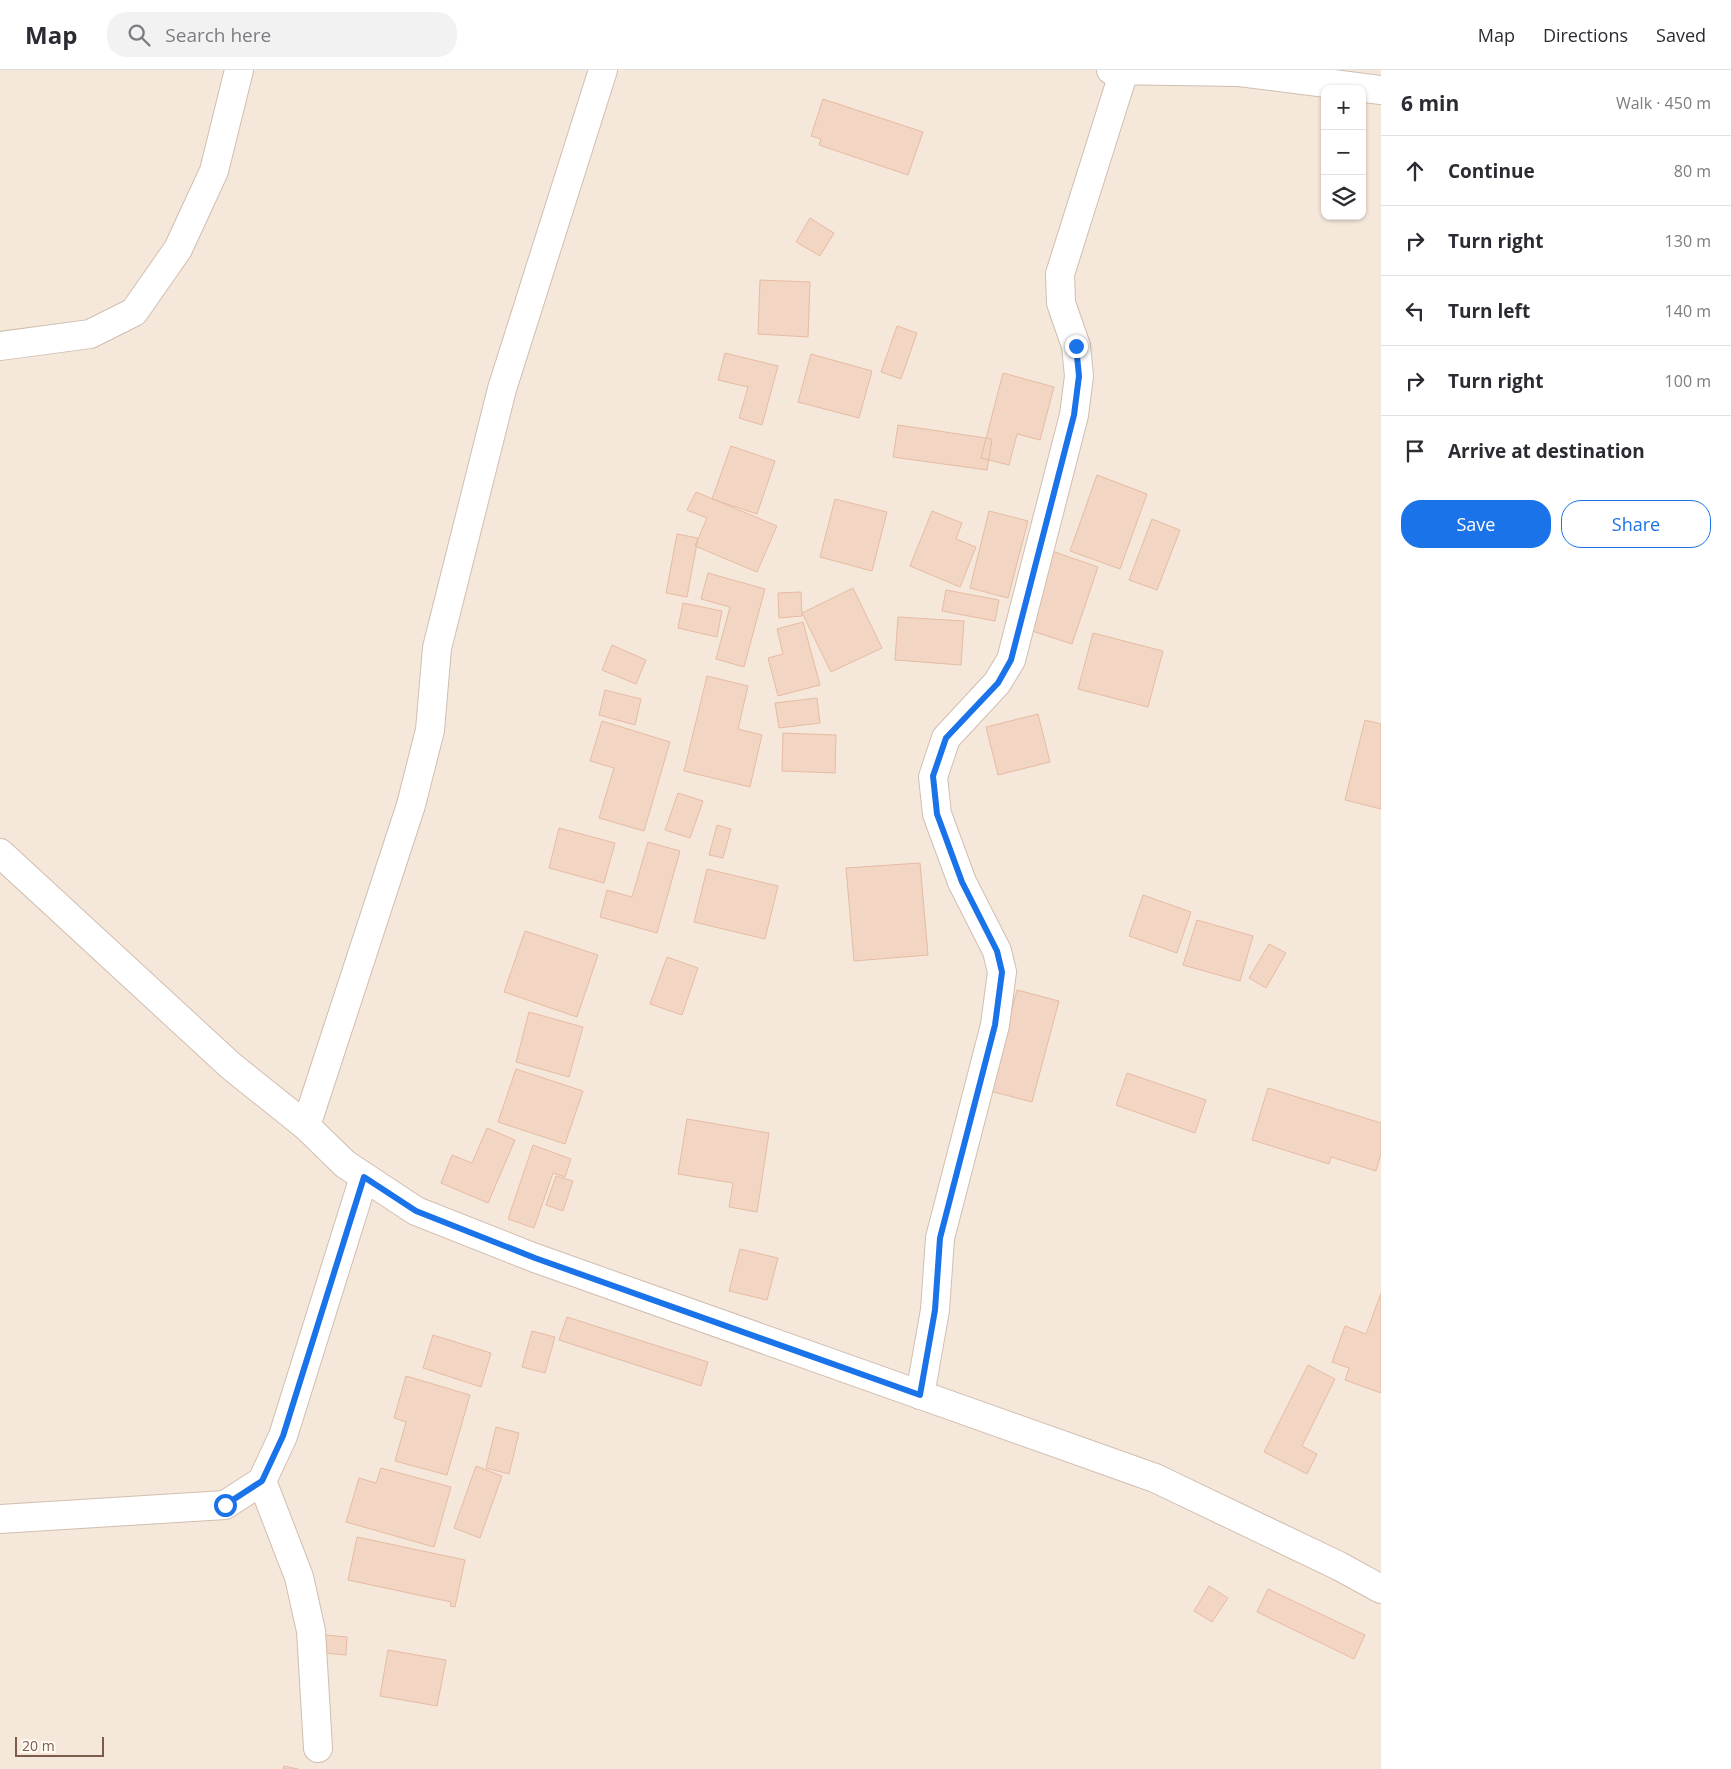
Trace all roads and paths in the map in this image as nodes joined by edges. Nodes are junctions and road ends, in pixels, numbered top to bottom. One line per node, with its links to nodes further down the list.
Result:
1 (239, 70): 5 (street)
2 (603, 70): 7 (street)
3 (1118, 70): 4 (street); 9 (street)
4 (1381, 90)
5 (0, 346)
6 (0, 853): 7 (street)
7 (306, 1126): 8 (street)
8 (364, 1177): 9 (street); 10 (street)
9 (920, 1395): 12 (street)
10 (262, 1481): 11 (street); 13 (street)
11 (0, 1519)
12 (1381, 1589)
13 (318, 1748)

